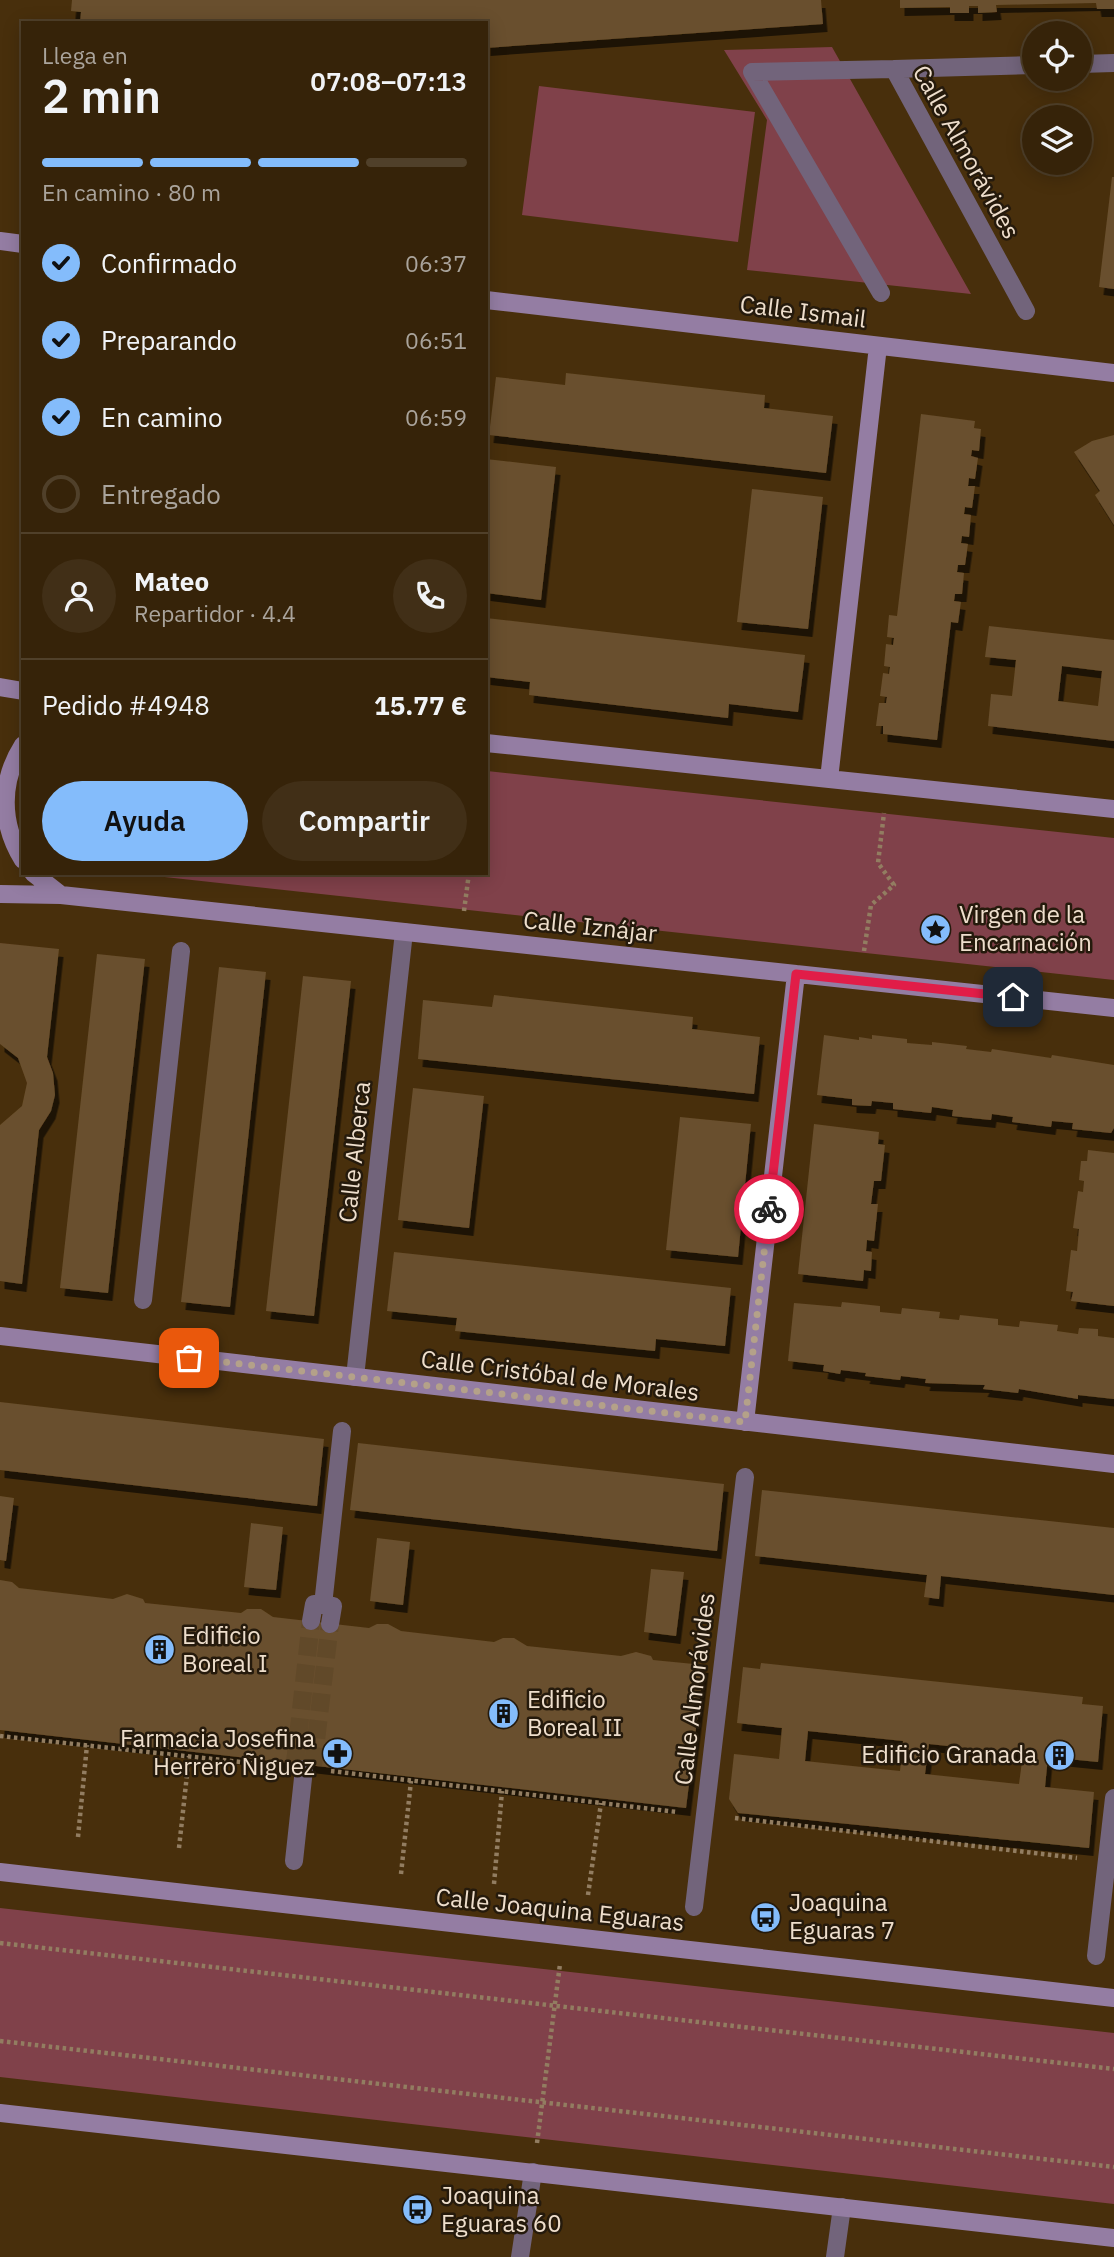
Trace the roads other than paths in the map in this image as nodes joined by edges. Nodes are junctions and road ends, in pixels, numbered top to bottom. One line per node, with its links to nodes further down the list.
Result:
1 (1114, 63): 2 (street)
2 (1092, 64)
3 (1022, 65): 4 (street)
4 (894, 69): 7 (street, Calle Almorávides); 9 (street, Calle Almorávides)
5 (0, 241): 6 (street)
6 (21, 244)
7 (881, 293)
8 (488, 300): 10 (street, Calle Ismail)
9 (1026, 311)
10 (878, 346): 11 (street, Calle Ismail); 16 (street)
11 (1114, 373)
12 (0, 687): 13 (street)
13 (21, 691)
14 (488, 743): 16 (street)
15 (21, 749): 18 (street)
16 (829, 779): 17 (street)
17 (1114, 809)
18 (21, 857)
19 (36, 875): 21 (street)
20 (0, 894): 21 (street, Calle Iznájar)
21 (61, 895): 22 (street, Calle Iznájar)
22 (404, 932): 24 (street, Calle Iznájar); 28 (street, Calle Alberca)
23 (181, 951): 26 (street)
24 (796, 974): 25 (street, Calle Iznájar); 29 (street)
25 (1114, 1008)
26 (143, 1300)
27 (0, 1336): 28 (street, Calle Cristóbal de Morales)
28 (355, 1377): 29 (street, Calle Cristóbal de Morales)
29 (745, 1422): 31 (street, Calle Cristóbal de Morales)
30 (342, 1431): 33 (street)
31 (1114, 1464)
32 (745, 1476): 40 (street, Calle Almorávides)
33 (323, 1605): 34 (street); 35 (street)
34 (311, 1621)
35 (330, 1624)
36 (302, 1766): 38 (street)
37 (1114, 1798): 41 (street)
38 (294, 1861)
39 (0, 1871): 42 (street, Calle Joaquina Eguaras)
40 (694, 1906)
41 (1096, 1956)
42 (1114, 1998)
43 (0, 2113): 44 (street)
44 (534, 2164): 45 (street); 47 (street)
45 (842, 2207): 46 (street); 48 (street)
46 (1114, 2238)
47 (520, 2257)
48 (835, 2257)

